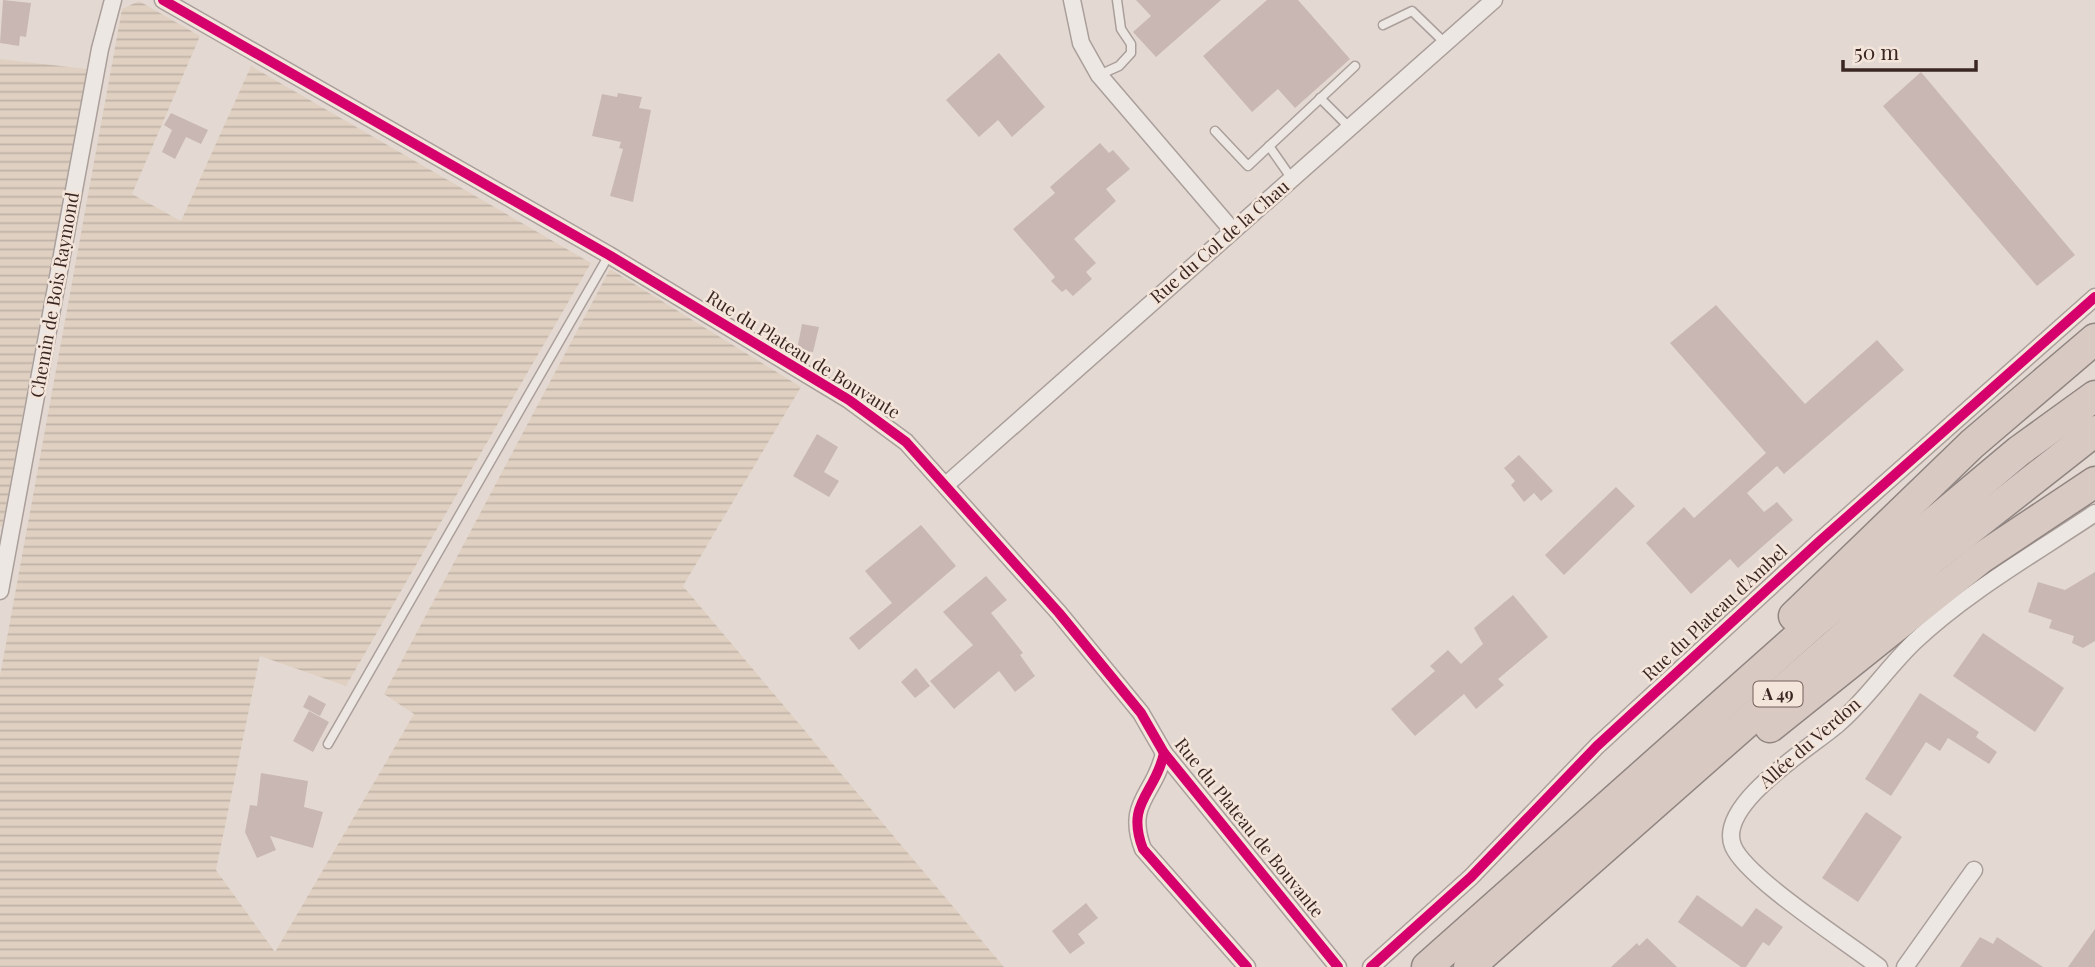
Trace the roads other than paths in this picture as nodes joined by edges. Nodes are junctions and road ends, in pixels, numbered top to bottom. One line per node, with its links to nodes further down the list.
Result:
1 (113, 0): 24 (street, Chemin de Bois Raymond)
2 (163, 0): 16 (street, Rue du Plateau de Bouvante)
3 (1072, 0): 9 (street)
4 (1117, 0): 9 (lane)
5 (1494, 0): 7 (street, Rue du Col de la Chau)
6 (1383, 25): 7 (lane)
7 (1445, 43): 11 (street, Rue du Col de la Chau)
8 (1355, 66): 10 (lane)
9 (1099, 75): 15 (street)
10 (1320, 98): 11 (lane); 13 (lane)
11 (1350, 128): 14 (street, Rue du Col de la Chau)
12 (1214, 131): 13 (lane)
13 (1269, 146): 14 (lane)
14 (1292, 179): 15 (street, Rue du Col de la Chau)
15 (1232, 230): 22 (street, Rue du Col de la Chau)
16 (610, 255): 22 (street, Rue du Plateau de Bouvante); 25 (lane)
17 (2095, 298): 31 (street, Rue du Plateau d'Ambel)
18 (2095, 339): 28 (highway)
19 (2095, 396): 28 (highway, A 49)
20 (2095, 431): 33 (highway, A 49)
21 (2095, 482): 34 (highway)
22 (947, 484): 26 (street, Rue du Plateau de Bouvante)
23 (2095, 513): 35 (street, Allée du Verdon)
24 (0, 591)
25 (328, 744)
26 (1164, 753): 29 (street); 30 (street, Rue du Plateau de Bouvante)
27 (1973, 870): 36 (street)
28 (1486, 916): 32 (highway)
29 (1247, 967)
30 (1338, 967)
31 (1371, 967)
32 (1427, 967)
33 (1469, 967)
34 (1477, 967)
35 (1879, 967)
36 (1905, 967)

